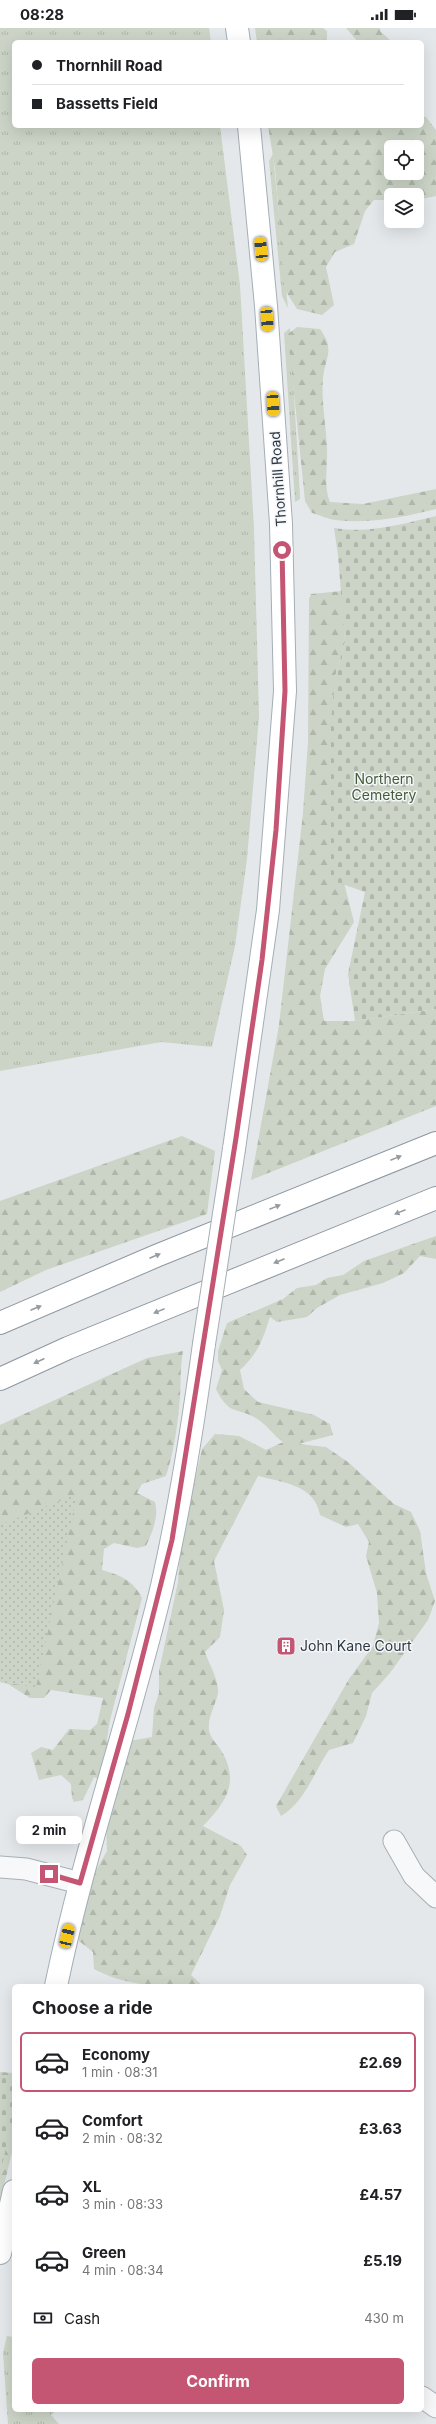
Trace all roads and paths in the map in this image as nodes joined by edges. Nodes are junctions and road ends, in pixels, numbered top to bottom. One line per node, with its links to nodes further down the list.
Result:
1 (237, 28): 2 (main road)
2 (239, 40)
3 (249, 128): 10 (main road, Thornhill Road, bridge)
4 (436, 1143): 6 (main road, one-way to 4)
5 (436, 1198): 7 (main road, one-way to 7)
6 (0, 1323)
7 (0, 1380)
8 (394, 1841): 11 (street)
9 (0, 1867): 10 (street)
10 (80, 1883): 12 (main road, Thornhill Road)
11 (436, 1896)
12 (56, 1984)
13 (12, 2200): 14 (main road)
14 (0, 2253)
15 (424, 2398): 16 (street)
16 (436, 2407)

